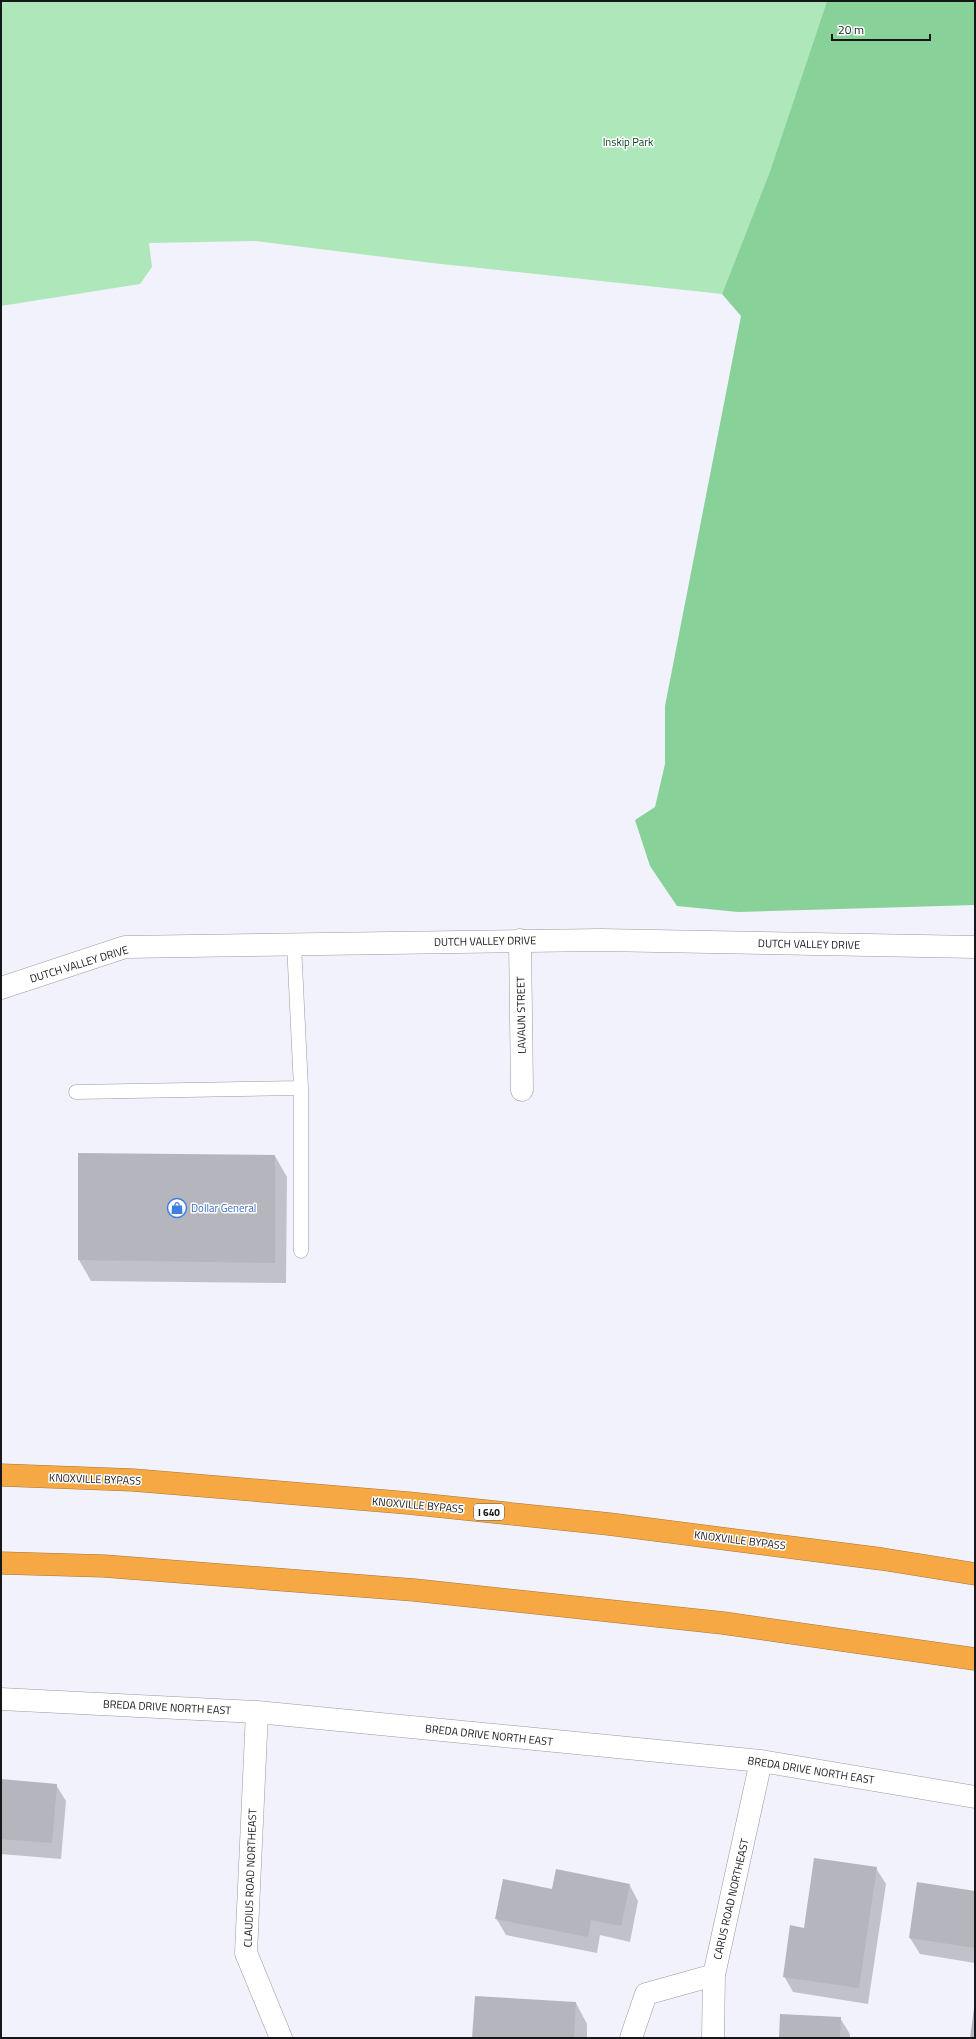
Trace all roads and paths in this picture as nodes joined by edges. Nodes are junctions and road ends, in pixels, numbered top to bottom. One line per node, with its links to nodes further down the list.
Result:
1 (520, 940): 2 (street, DUTCH VALLEY DRIVE); 3 (street, DUTCH VALLEY DRIVE); 6 (street, LAVAUN STREET)
2 (294, 944): 4 (street, DUTCH VALLEY DRIVE); 5 (lane)
3 (975, 947)
4 (1, 988)
5 (301, 1088): 7 (lane); 8 (lane)
6 (522, 1090)
7 (76, 1092)
8 (301, 1251)
9 (1, 1475): 11 (highway, KNOXVILLE BYPASS / I 640)
10 (1, 1563): 12 (highway)
11 (975, 1574)
12 (975, 1659)
13 (1, 1698): 14 (street, BREDA DRIVE NORTH EAST)
14 (256, 1712): 15 (street, BREDA DRIVE NORTH EAST); 18 (street, CLAUDIUS ROAD NORTHEAST)
15 (762, 1761): 16 (street, BREDA DRIVE NORTH EAST); 17 (street, CARUS ROAD NORTHEAST)
16 (975, 1796)
17 (714, 1975): 19 (street); 20 (street, CARUS ROAD NORTHEAST)
18 (281, 2038)
19 (631, 2038)
20 (713, 2038)

